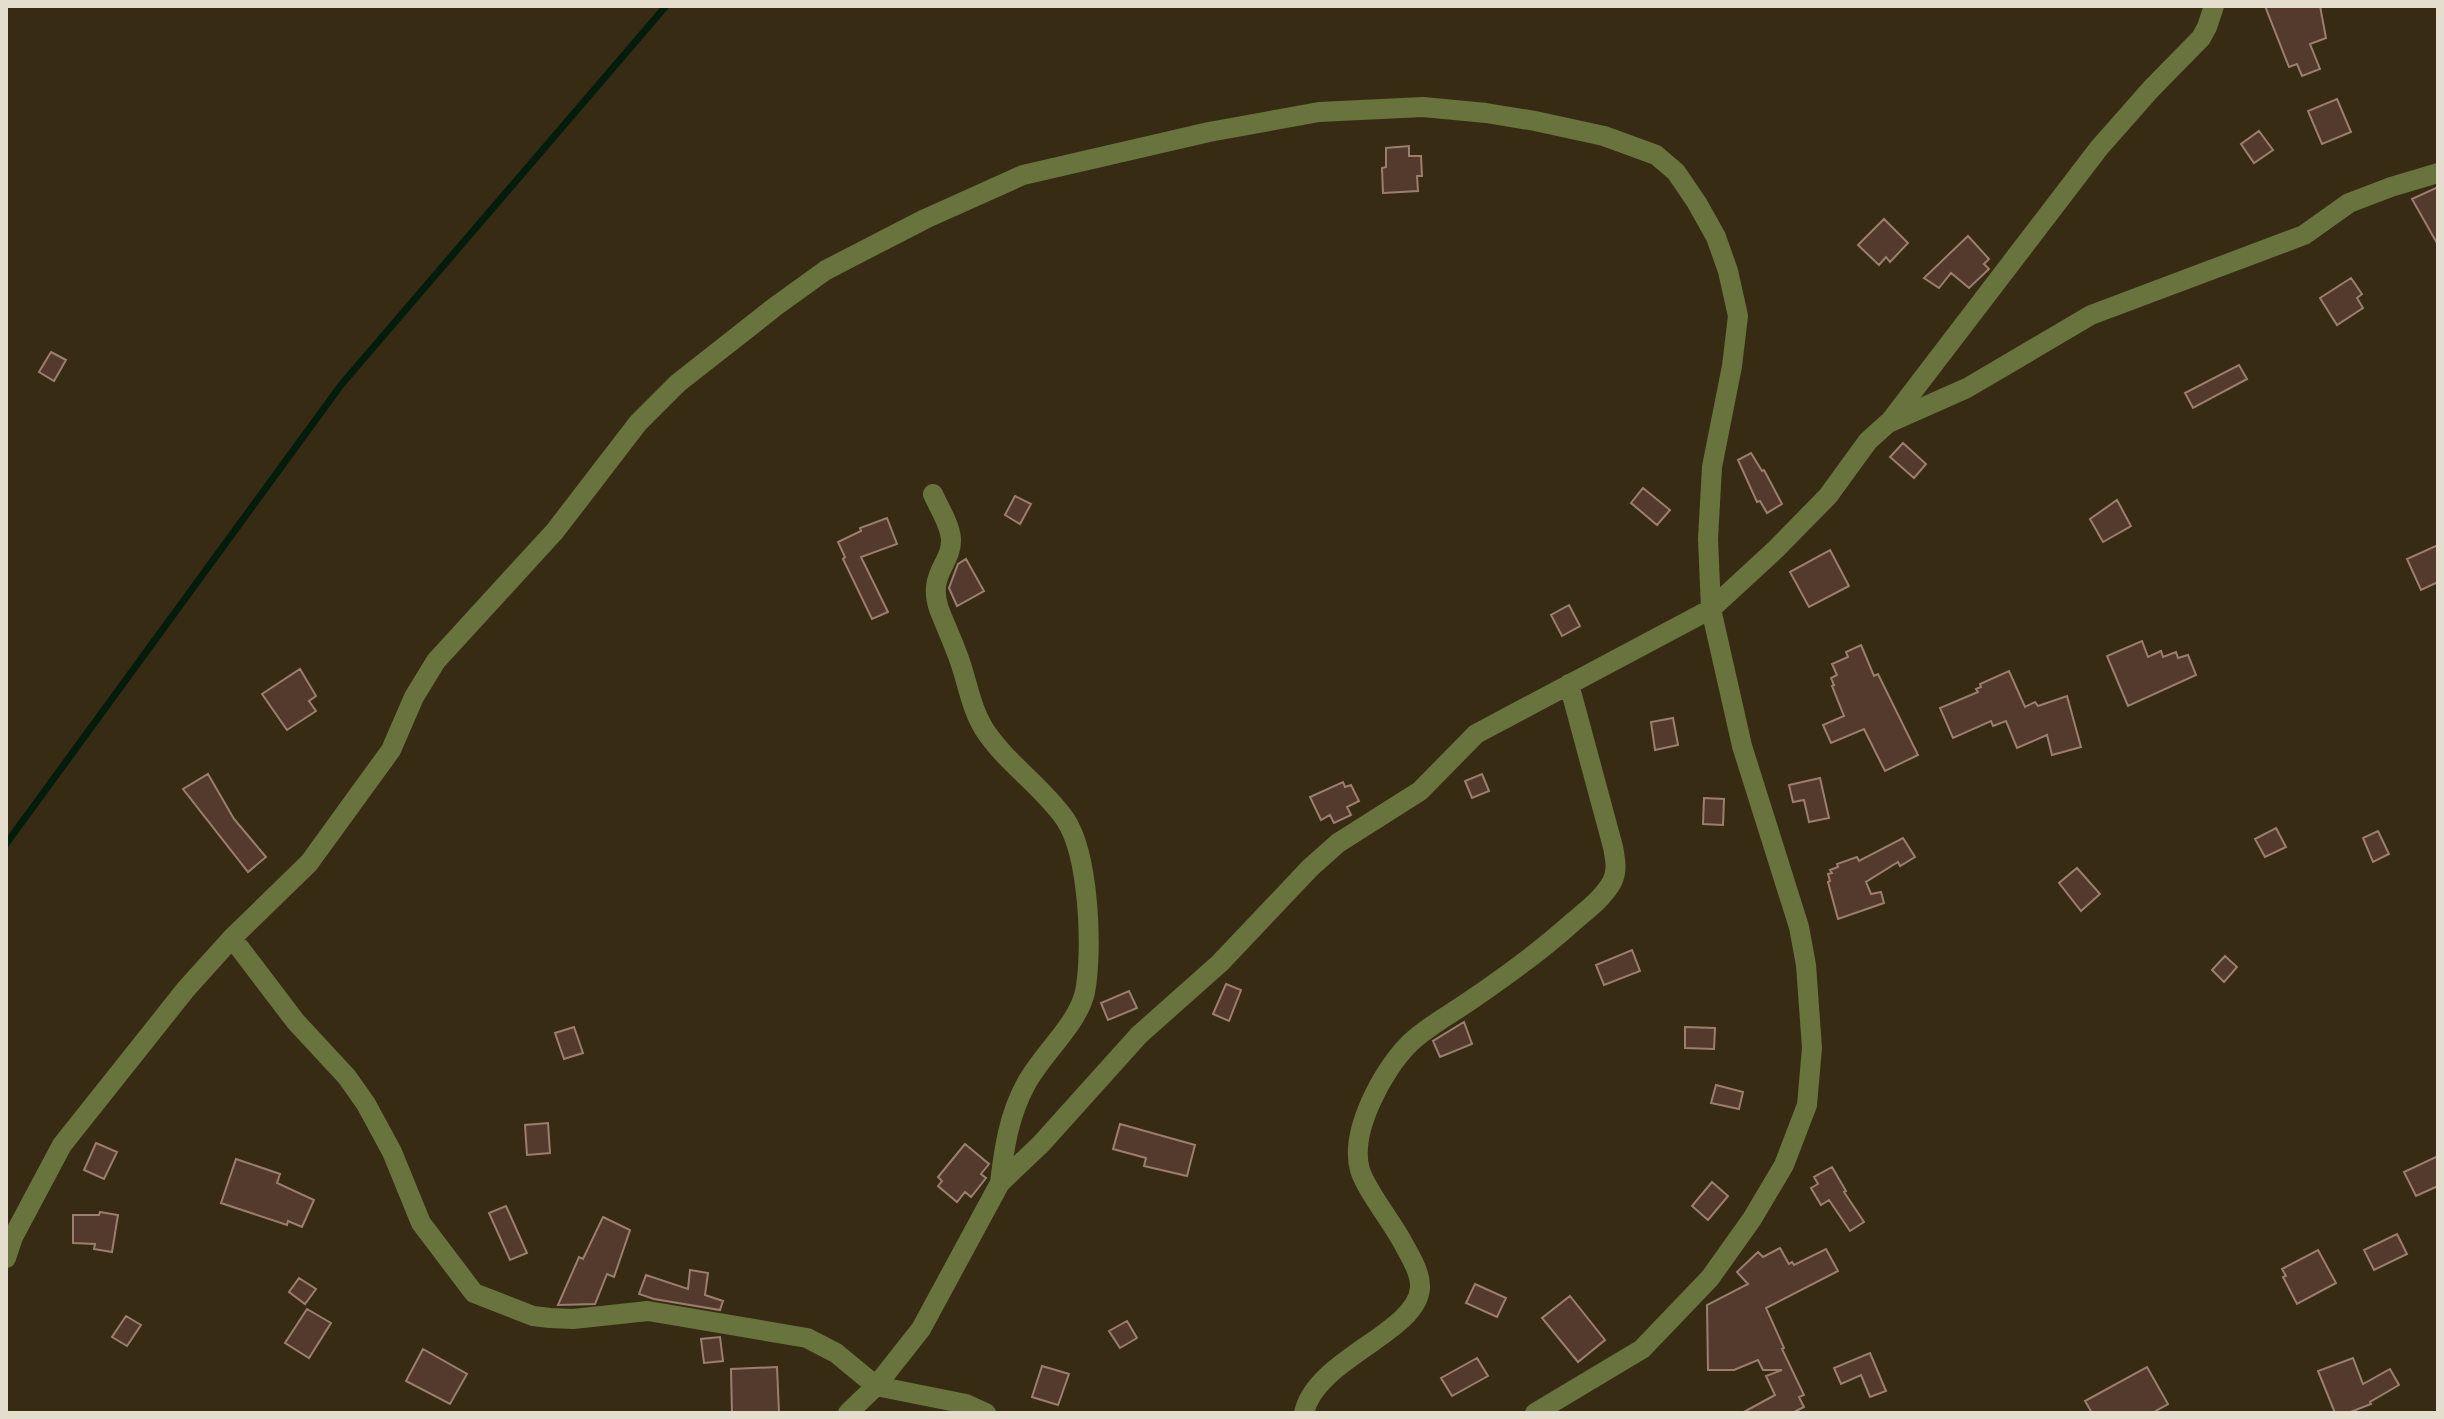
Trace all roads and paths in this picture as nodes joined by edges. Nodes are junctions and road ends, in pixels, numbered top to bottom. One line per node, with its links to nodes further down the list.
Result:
1 (2214, 6): 3 (street)
2 (2438, 173): 3 (street)
3 (1888, 423): 5 (street)
4 (933, 494): 8 (street)
5 (1711, 609): 6 (street); 7 (street); 14 (street)
6 (1569, 684): 8 (street); 13 (street)
7 (232, 938): 9 (street); 10 (street)
8 (1000, 1183): 10 (street)
9 (6, 1258)
10 (876, 1386): 11 (street); 12 (street)
11 (848, 1413)
12 (986, 1413)
13 (1304, 1413)
14 (1535, 1413)

